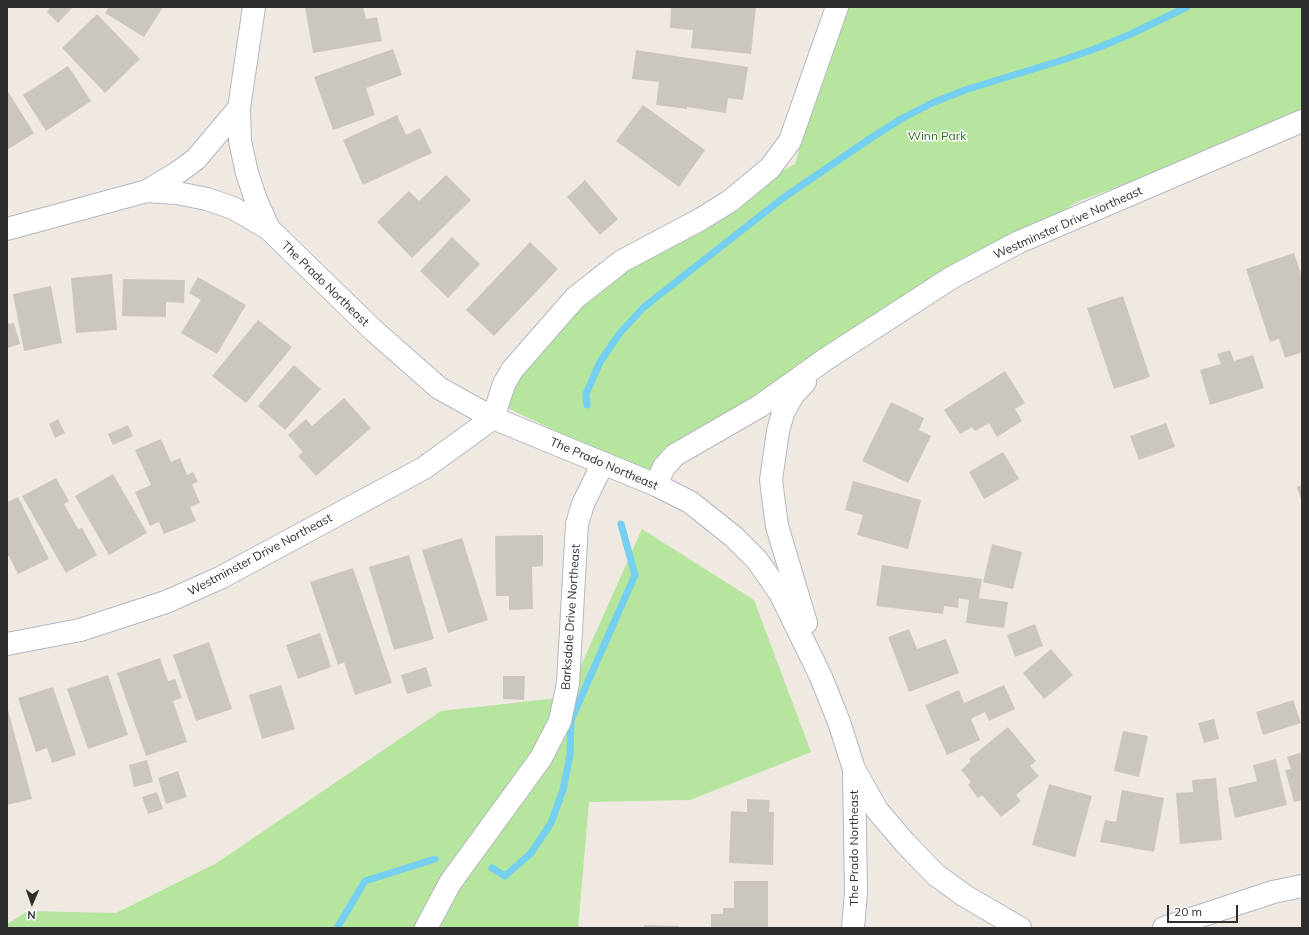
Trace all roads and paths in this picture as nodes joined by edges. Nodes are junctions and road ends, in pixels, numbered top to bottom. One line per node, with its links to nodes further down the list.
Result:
1 (254, 7): 3 (street)
2 (838, 7): 9 (street)
3 (238, 108): 5 (street, The Prado Northeast); 7 (street, The Prado Northeast)
4 (1302, 121): 8 (street, Westminster Drive Northeast)
5 (147, 191): 6 (street, The Prado Northeast); 7 (street, The Prado Northeast)
6 (7, 229)
7 (269, 229): 9 (street, The Prado Northeast)
8 (826, 359): 11 (street, Westminster Drive Northeast); 13 (street, Westminster Drive Northeast)
9 (493, 418): 10 (street, The Prado Northeast); 12 (street, Westminster Drive Northeast)
10 (603, 463): 11 (street, The Prado Northeast); 16 (street, Barksdale Drive Northeast)
11 (656, 485): 13 (street, The Prado Northeast)
12 (7, 644)
13 (821, 677): 14 (street, The Prado Northeast)
14 (854, 769): 17 (street, The Prado Northeast); 18 (street, The Prado Northeast)
15 (1302, 886): 19 (street)
16 (426, 928)
17 (853, 928)
18 (1020, 928)
19 (1164, 928)

